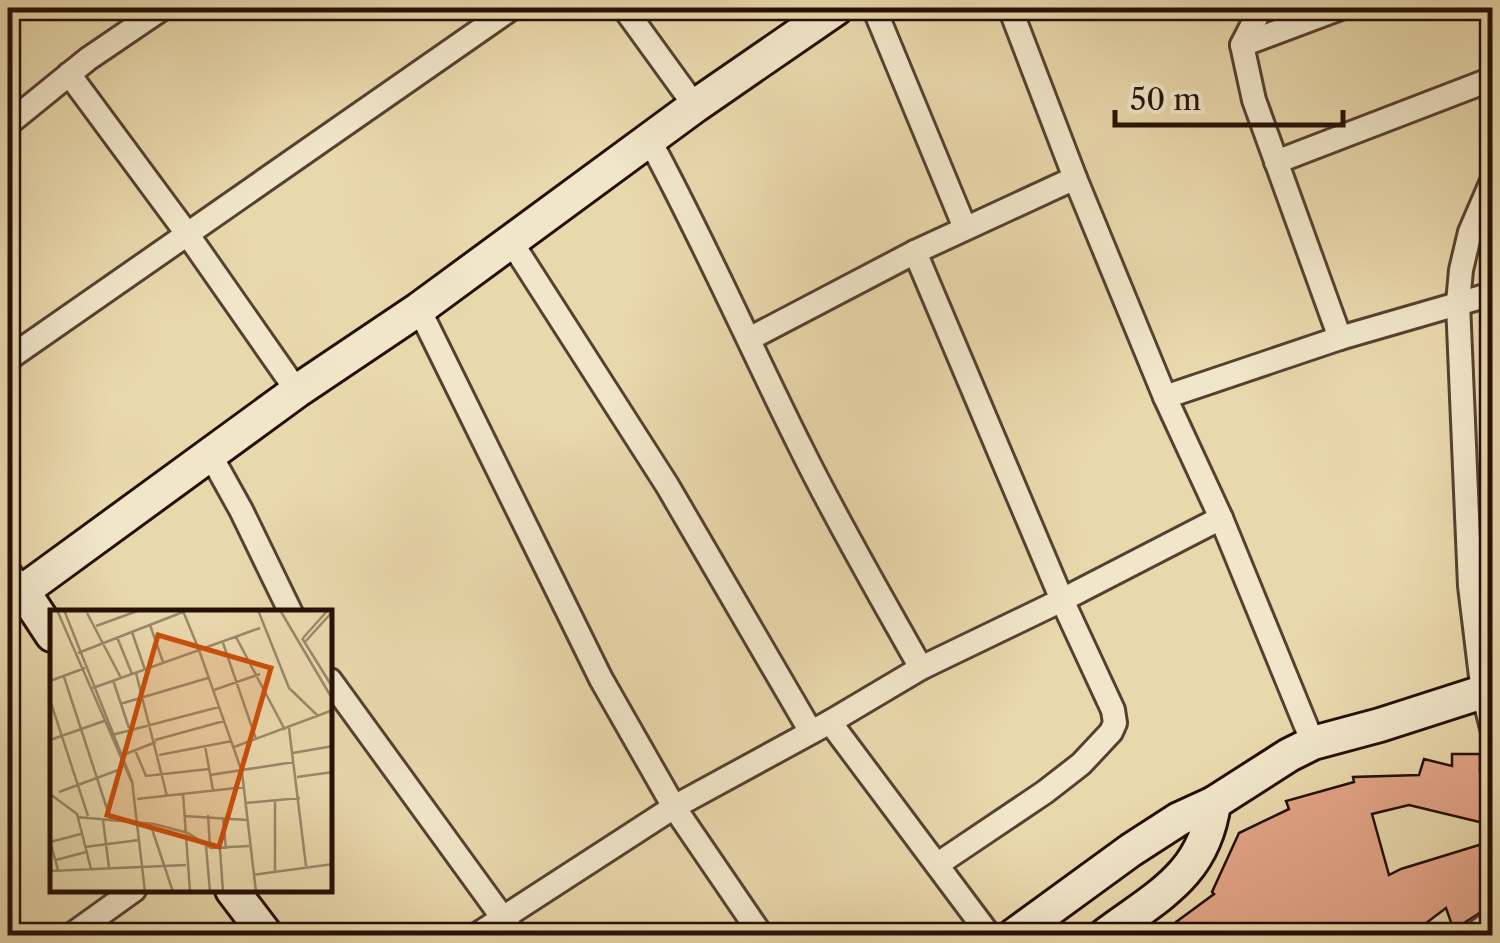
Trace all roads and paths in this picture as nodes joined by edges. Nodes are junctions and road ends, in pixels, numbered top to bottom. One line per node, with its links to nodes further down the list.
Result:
1 (162, 8): 10 (street)
2 (512, 8): 19 (street)
3 (624, 8): 12 (street)
4 (837, 8): 12 (street)
5 (874, 8): 18 (street)
6 (1010, 8): 16 (street)
7 (1261, 8): 9 (street)
8 (1342, 8): 9 (street)
9 (1242, 45): 15 (street)
10 (69, 74): 13 (street); 19 (street)
11 (1492, 79): 15 (street)
12 (695, 106): 14 (street)
13 (8, 124)
14 (650, 141): 20 (street); 26 (street)
15 (1276, 162): 25 (street)
16 (1075, 178): 18 (street); 29 (street)
17 (1492, 182): 23 (street)
18 (965, 228): 21 (street)
19 (188, 235): 27 (street); 28 (street)
20 (512, 243): 24 (street); 41 (street)
21 (915, 252): 26 (street); 35 (street)
22 (1492, 294): 23 (street)
23 (1458, 303): 25 (street); 33 (street)
24 (418, 309): 28 (street); 45 (street)
25 (1340, 338): 29 (street)
26 (749, 339): 38 (street)
27 (8, 359)
28 (297, 391): 30 (street)
29 (1165, 398): 31 (street)
30 (211, 456): 34 (street); 36 (street)
31 (1221, 518): 35 (street); 43 (street)
32 (1492, 577): 33 (street)
33 (1470, 586): 40 (street)
34 (13, 588): 37 (street)
35 (1062, 600): 38 (street); 46 (street)
36 (290, 610)
37 (50, 634)
38 (922, 668): 41 (street)
39 (332, 683): 50 (street)
40 (1488, 691): 42 (street); 43 (street)
41 (820, 728): 45 (street); 46 (street)
42 (1492, 728)
43 (1313, 744): 44 (street)
44 (1214, 803): 51 (street); 57 (street)
45 (674, 807): 50 (street); 55 (street)
46 (938, 864): 56 (street)
47 (130, 893): 52 (street)
48 (234, 893): 53 (street)
49 (1492, 922): 58 (street)
50 (510, 926): 54 (street)
51 (1109, 934)
52 (70, 936)
53 (267, 936)
54 (476, 936)
55 (762, 936)
56 (990, 936)
57 (1013, 936)
58 (1471, 936)

